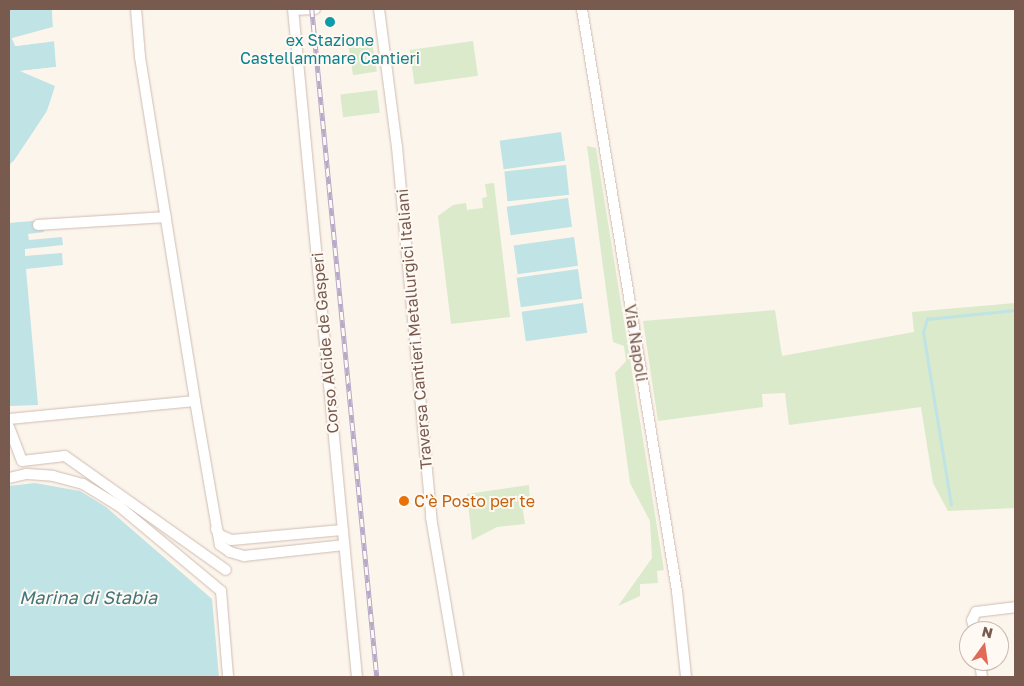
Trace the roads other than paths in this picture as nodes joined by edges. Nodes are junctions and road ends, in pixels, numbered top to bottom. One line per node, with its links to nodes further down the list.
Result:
1 (136, 9): 6 (street)
2 (293, 9): 3 (street); 13 (street, Corso Alcide de Gasperi)
3 (315, 9)
4 (379, 9): 24 (street, Traversa Cantieri Metallurgici Italiani)
5 (582, 9): 25 (street, Via Napoli)
6 (166, 217): 7 (street); 8 (street)
7 (38, 225)
8 (195, 401): 9 (street); 12 (street)
9 (9, 419)
10 (9, 427): 19 (street)
11 (9, 478): 22 (street)
12 (215, 526): 15 (street); 18 (street)
13 (343, 530): 14 (street); 16 (street, Corso Alcide de Gasperi)
14 (305, 534): 15 (street); 17 (street)
15 (263, 538): 18 (street)
16 (344, 545): 17 (street); 23 (street, Corso Alcide de Gasperi)
17 (307, 549): 18 (street)
18 (263, 553)
19 (226, 570)
20 (1015, 607): 21 (street)
21 (972, 621)
22 (228, 677)
23 (357, 677)
24 (458, 677)
25 (686, 677)

